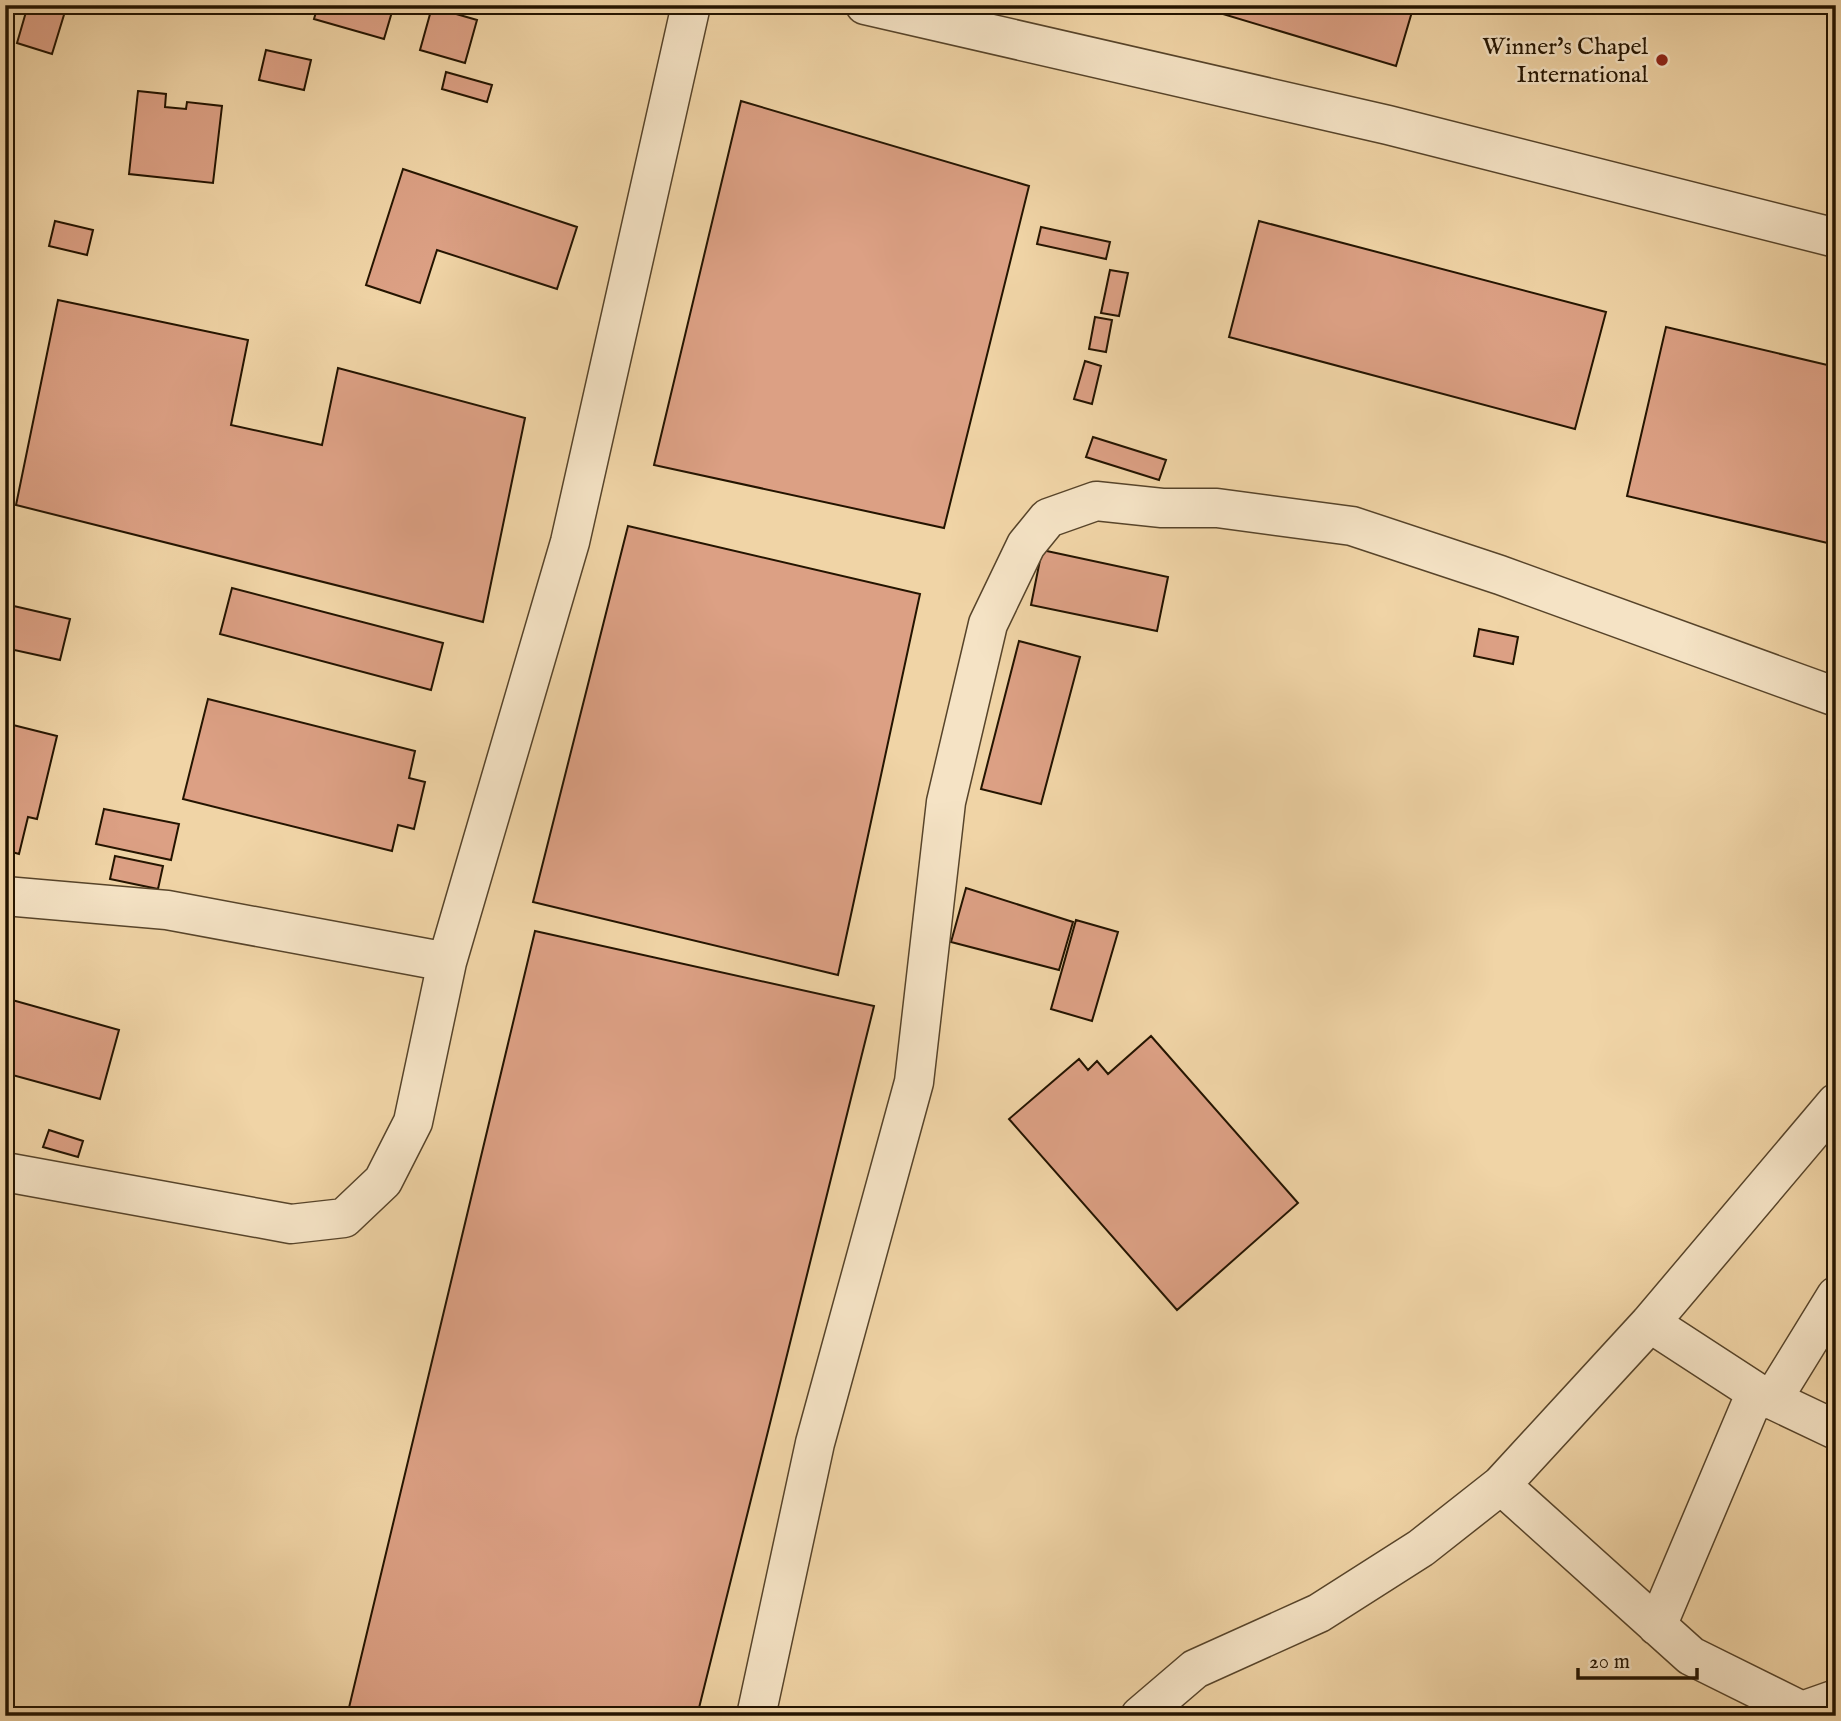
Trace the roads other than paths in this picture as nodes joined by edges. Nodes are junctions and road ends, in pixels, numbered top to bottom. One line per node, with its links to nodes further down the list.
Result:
1 (691, 5): 6 (street)
2 (865, 5): 3 (street)
3 (1836, 238)
4 (1836, 697): 16 (street)
5 (5, 896): 6 (street)
6 (447, 962): 8 (street)
7 (1836, 1103): 10 (street)
8 (5, 1172)
9 (1836, 1296): 11 (street)
10 (1650, 1323): 11 (street); 13 (street)
11 (1764, 1396): 12 (street); 14 (street)
12 (1836, 1430)
13 (1501, 1485): 14 (street); 17 (street)
14 (1657, 1626): 15 (street)
15 (1836, 1699)
16 (756, 1716)
17 (1140, 1716)

